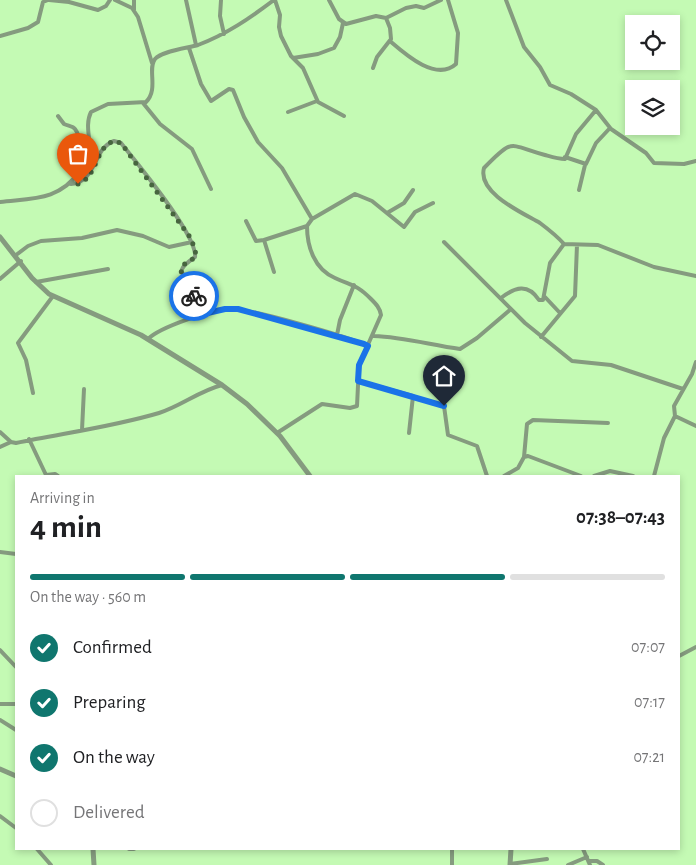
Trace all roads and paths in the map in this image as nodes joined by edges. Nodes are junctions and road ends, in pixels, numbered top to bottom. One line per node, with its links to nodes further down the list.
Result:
1 (48, 0): 2 (street); 16 (street)
2 (110, 0)
3 (115, 0): 12 (street)
4 (134, 0): 12 (street)
5 (186, 0): 18 (street)
6 (221, 0): 15 (street)
7 (274, 0): 15 (street); 20 (street)
8 (329, 0): 14 (street)
9 (441, 0): 13 (street)
10 (448, 0): 17 (street)
11 (506, 0): 25 (street)
12 (134, 10): 21 (street)
13 (386, 18): 14 (street); 17 (street)
14 (343, 23): 20 (street)
15 (224, 34): 18 (street)
16 (0, 36)
17 (390, 41): 22 (street)
18 (196, 46): 19 (street)
19 (189, 48): 21 (street); 41 (street)
20 (293, 58): 23 (street)
21 (152, 63): 24 (street)
22 (373, 68)
23 (317, 101): 26 (street); 28 (street)
24 (143, 103): 33 (street); 35 (street)
25 (596, 110): 29 (street); 30 (street)
26 (288, 112)
27 (58, 116): 33 (street)
28 (344, 116)
29 (610, 128): 31 (street); 32 (street)
30 (565, 157): 32 (street); 48 (street)
31 (696, 161)
32 (585, 164): 37 (street)
33 (78, 173): 34 (street)
34 (70, 184): 38 (street); 46 (street)
35 (211, 189)
36 (413, 190): 40 (street)
37 (579, 190)
38 (0, 202)
39 (433, 203): 40 (street)
40 (387, 213): 41 (street)
41 (312, 219): 43 (street)
42 (246, 221): 45 (street)
43 (307, 226): 45 (street); 57 (street)
44 (0, 237): 50 (street)
45 (264, 240): 53 (street)
46 (192, 242): 50 (street); 63 (street)
47 (444, 242): 60 (street)
48 (564, 244): 49 (street); 59 (street)
49 (577, 245): 54 (street); 62 (street)
50 (16, 255): 51 (street)
51 (21, 261): 55 (street); 56 (street)
52 (108, 269): 56 (street)
53 (274, 272)
54 (696, 276)
55 (0, 280)
56 (36, 282): 58 (street)
57 (354, 284): 64 (street); 65 (street)
58 (53, 296): 67 (street); 74 (street)
59 (545, 297): 60 (street); 62 (street)
60 (501, 298): 61 (street)
61 (511, 309): 65 (street); 66 (street)
62 (560, 313): 66 (street)
63 (190, 317): 64 (street); 67 (street)
64 (337, 335): 68 (street)
65 (374, 336): 68 (street)
66 (541, 337): 73 (street)
67 (148, 339): 71 (street)
68 (368, 346): 70 (street)
69 (696, 362): 73 (street)
70 (358, 381): 75 (street); 81 (street)
71 (222, 385): 79 (street); 81 (street)
72 (84, 389): 79 (street)
73 (683, 389): 76 (street)
74 (33, 393)
75 (414, 397): 82 (street); 89 (street)
76 (675, 416): 78 (street); 94 (street)
77 (608, 423): 86 (street)
78 (696, 426)
79 (82, 430): 83 (street)
80 (0, 432): 84 (street)
81 (277, 433): 88 (street)
82 (409, 433)
83 (29, 439): 84 (street); 87 (street)
84 (11, 442): 85 (street)
85 (0, 447)
86 (524, 457): 90 (street); 91 (street)
87 (46, 475)
88 (309, 475)
89 (487, 475)
90 (506, 475)
91 (578, 475)
92 (597, 475): 93 (street)
93 (628, 475)
94 (654, 475)
95 (0, 552): 96 (street)
96 (15, 554)
97 (696, 647): 99 (street)
98 (0, 650): 100 (street)
99 (680, 655)
100 (15, 667)
101 (0, 704): 102 (street)
102 (15, 704)
103 (0, 720): 104 (street)
104 (15, 729)
105 (0, 769): 106 (street)
106 (15, 776)
107 (0, 816): 108 (street)
108 (15, 827)
109 (38, 850): 116 (street)
110 (93, 850): 117 (street)
111 (452, 850): 118 (street)
112 (511, 850): 115 (street)
113 (547, 859): 115 (street)
114 (589, 861): 119 (street); 120 (street)
115 (510, 864)
116 (51, 865)
117 (94, 865)
118 (452, 865)
119 (568, 865)
120 (603, 865)

